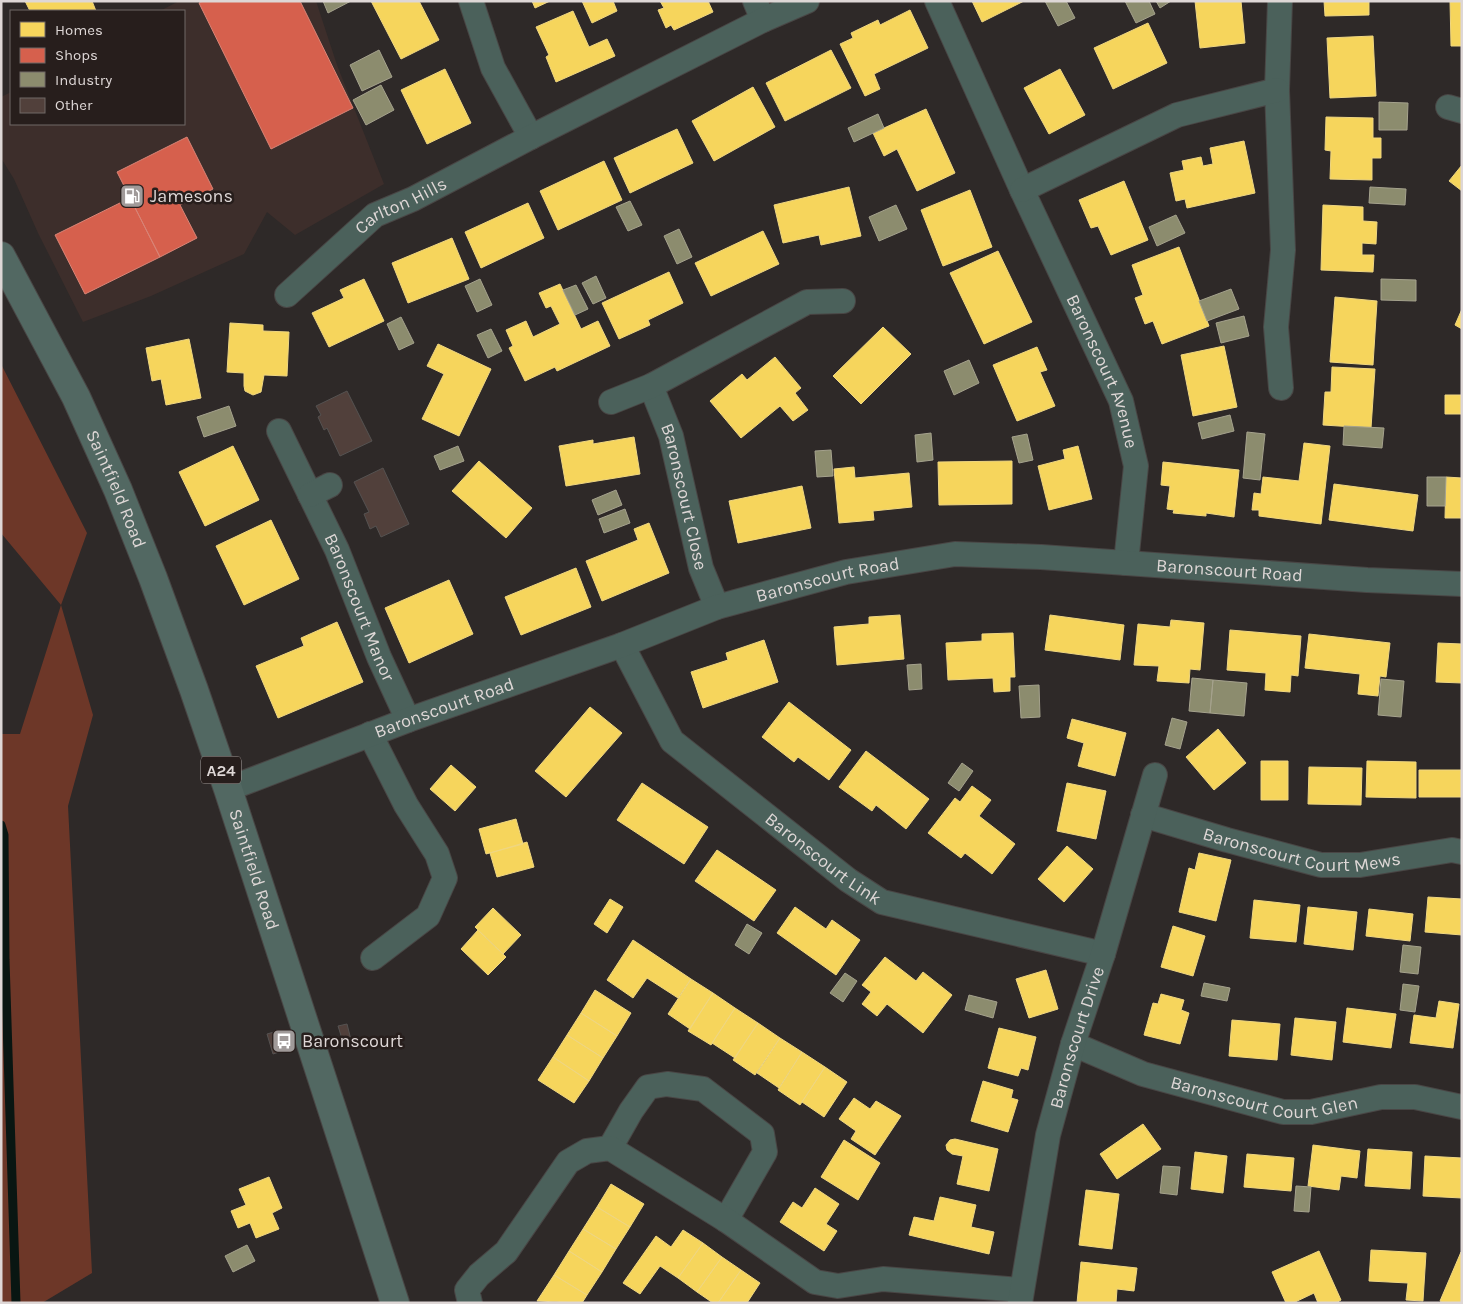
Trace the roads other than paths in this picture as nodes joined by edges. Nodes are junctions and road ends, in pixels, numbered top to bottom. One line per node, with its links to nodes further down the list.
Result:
1 (471, 1): 7 (street)
2 (807, 1): 5 (street, Carlton Hills)
3 (937, 1): 8 (street, Baronscourt Avenue)
4 (1280, 1): 6 (street)
5 (759, 10): 7 (street, Carlton Hills)
6 (1276, 90): 8 (street); 13 (street)
7 (531, 137): 10 (street, Carlton Hills)
8 (1022, 190): 16 (street, Baronscourt Avenue)
9 (1, 256): 23 (highway, Saintfield Road / A24)
10 (286, 295)
11 (843, 301): 12 (street)
12 (651, 386): 14 (street); 18 (street, Baronscourt Close)
13 (1281, 388)
14 (611, 402)
15 (279, 431): 20 (street, Baronscourt Manor)
16 (1126, 563): 17 (street, Baronscourt Road); 18 (street, Baronscourt Road)
17 (1462, 584)
18 (717, 607): 19 (street, Baronscourt Road)
19 (622, 645): 20 (street, Baronscourt Road); 26 (street, Baronscourt Link)
20 (408, 720): 21 (street, Baronscourt Road)
21 (370, 734): 23 (street, Baronscourt Road); 27 (street)
22 (1155, 775): 24 (street, Baronscourt Drive)
23 (228, 788): 33 (highway, Saintfield Road / A24)
24 (1144, 815): 25 (street, Baronscourt Court Mews); 26 (street, Baronscourt Drive)
25 (1462, 852)
26 (1103, 954): 28 (street, Baronscourt Drive)
27 (373, 958)
28 (1073, 1044): 29 (street, Baronscourt Court Glen); 32 (street, Baronscourt Drive)
29 (1462, 1108)
30 (610, 1148): 31 (street); 31 (street); 34 (street)
31 (726, 1220): 32 (street)
32 (1020, 1296)
33 (395, 1303)
34 (470, 1303)

